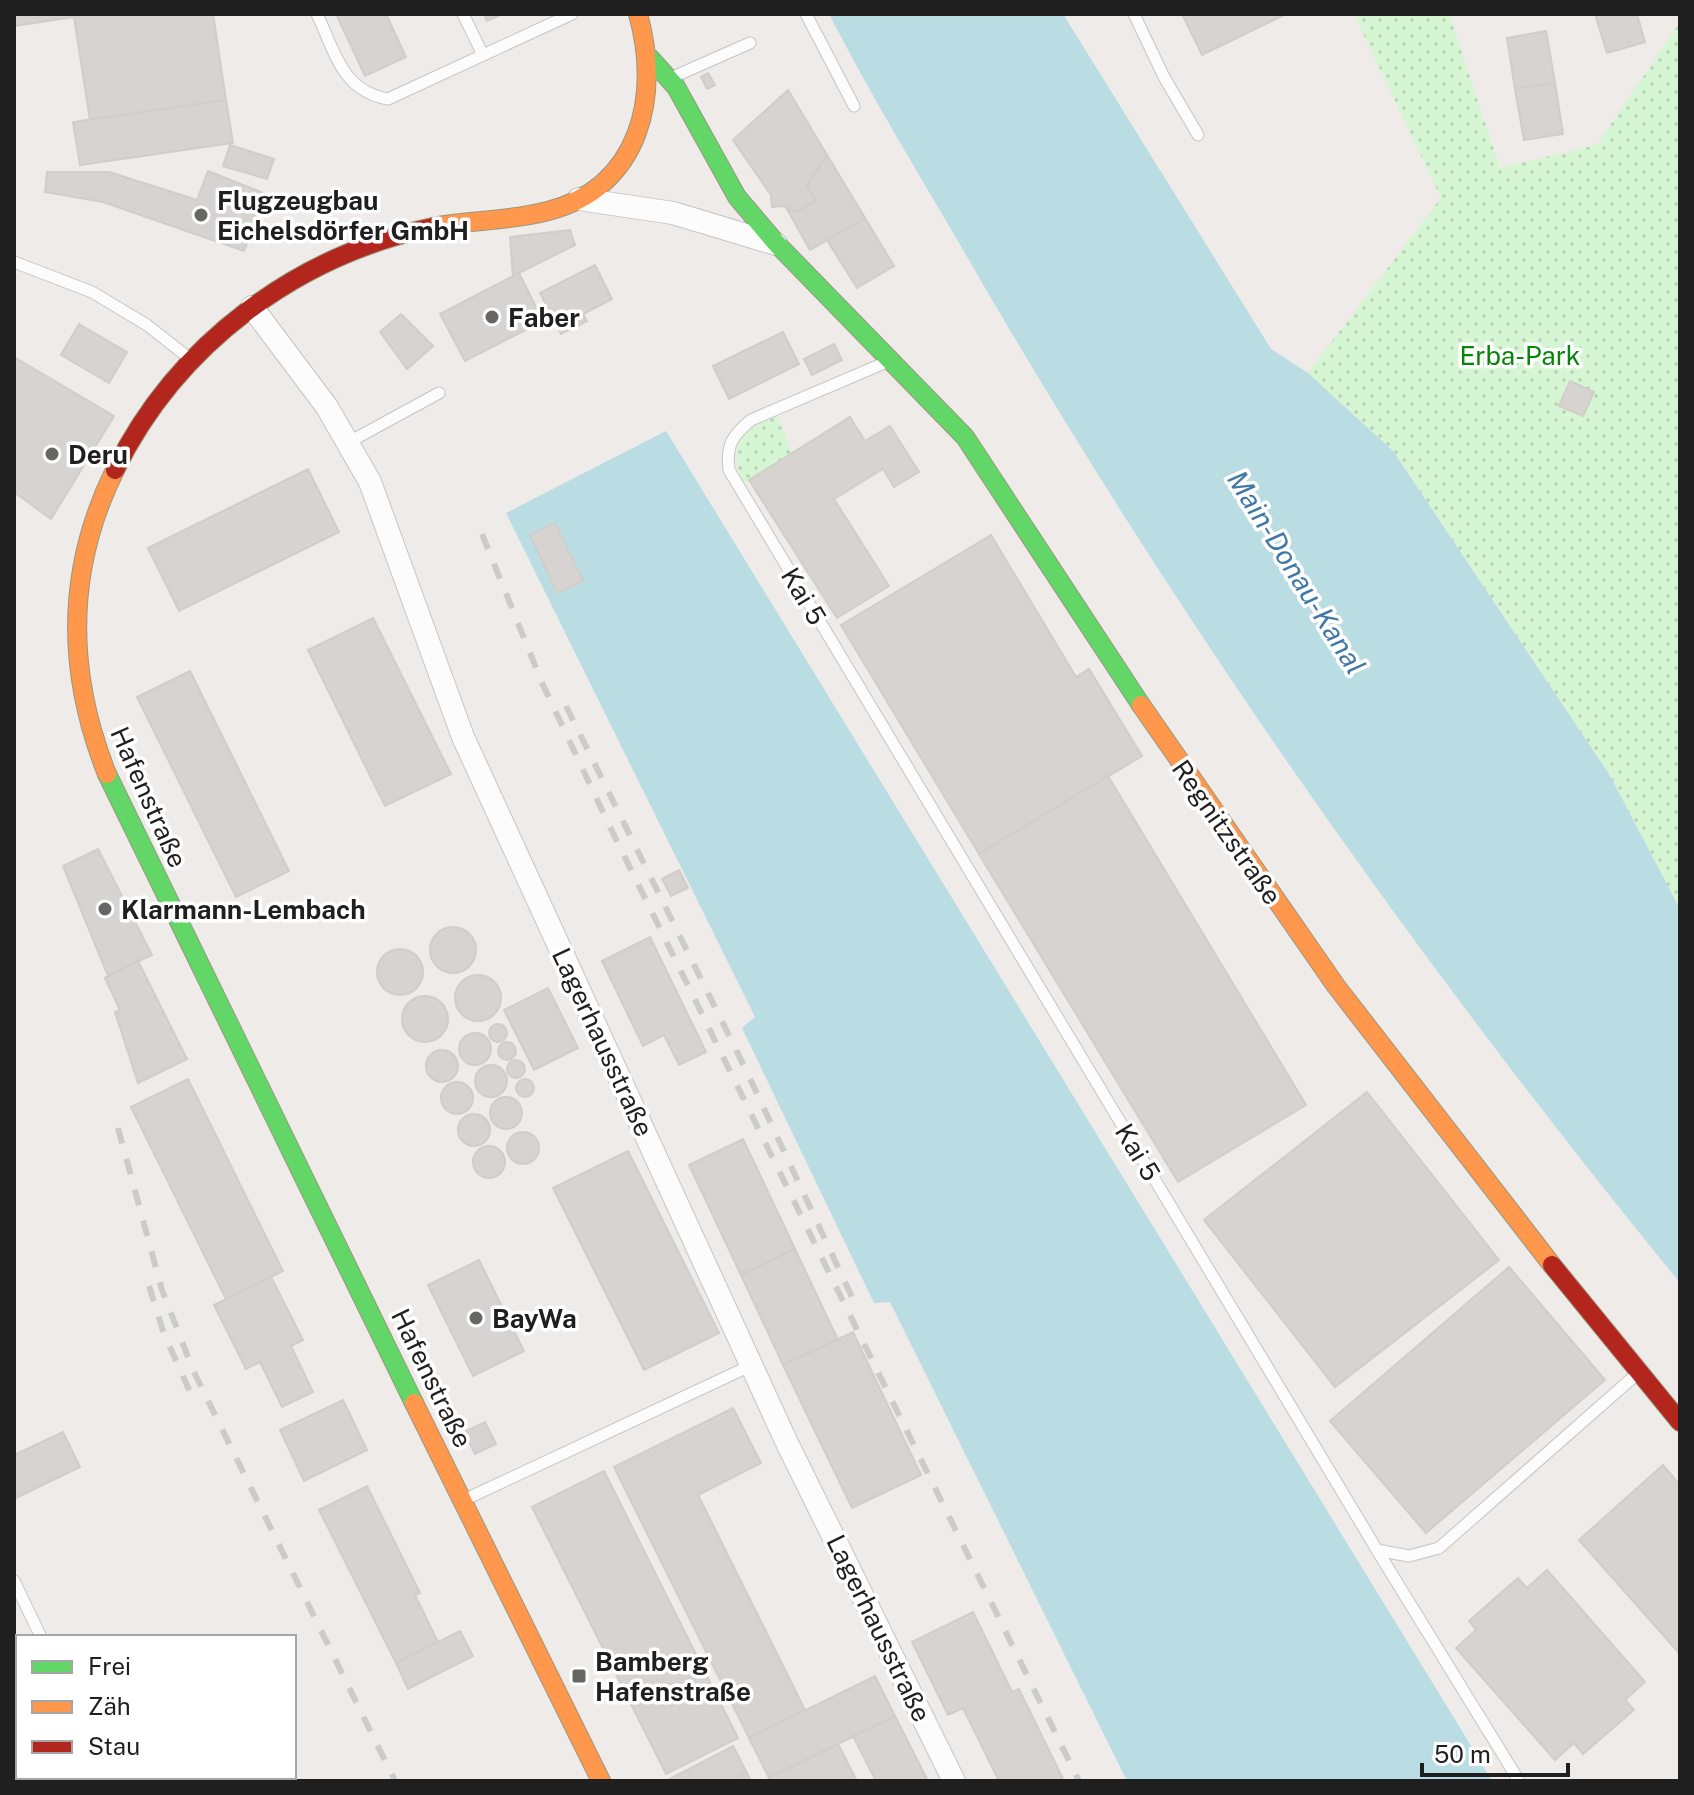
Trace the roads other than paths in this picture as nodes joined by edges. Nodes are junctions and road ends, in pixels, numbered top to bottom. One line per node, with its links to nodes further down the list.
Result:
1 (317, 14): 8 (lane)
2 (463, 14): 8 (lane)
3 (572, 14): 8 (lane)
4 (638, 14): 9 (street)
5 (806, 14): 11 (lane)
6 (1134, 14): 12 (lane)
7 (750, 43): 10 (lane)
8 (483, 55)
9 (650, 58): 10 (street, Regnitzstraße); 13 (street, Hafenstraße)
10 (669, 79): 14 (street, Regnitzstraße)
11 (854, 106)
12 (1198, 135)
13 (579, 199): 14 (street, Regnitzstraße); 16 (street, Hafenstraße)
14 (777, 244): 17 (street, Regnitzstraße)
15 (14, 262): 18 (lane)
16 (252, 307): 18 (street, Hafenstraße); 20 (street, Lagerhausstraße)
17 (893, 359): 22 (street, Regnitzstraße); 25 (lane, Kai 5)
18 (193, 361): 24 (street, Hafenstraße)
19 (439, 393): 20 (lane)
20 (349, 442): 21 (street, Lagerhausstraße)
21 (752, 1365): 24 (lane); 29 (street, Lagerhausstraße)
22 (1639, 1372): 23 (street, Regnitzstraße); 25 (lane)
23 (1680, 1422)
24 (464, 1500): 28 (street, Hafenstraße)
25 (1377, 1550): 30 (lane, Kai 5)
26 (14, 1581): 27 (lane)
27 (40, 1635)
28 (601, 1781)
29 (954, 1781)
30 (1519, 1781)

